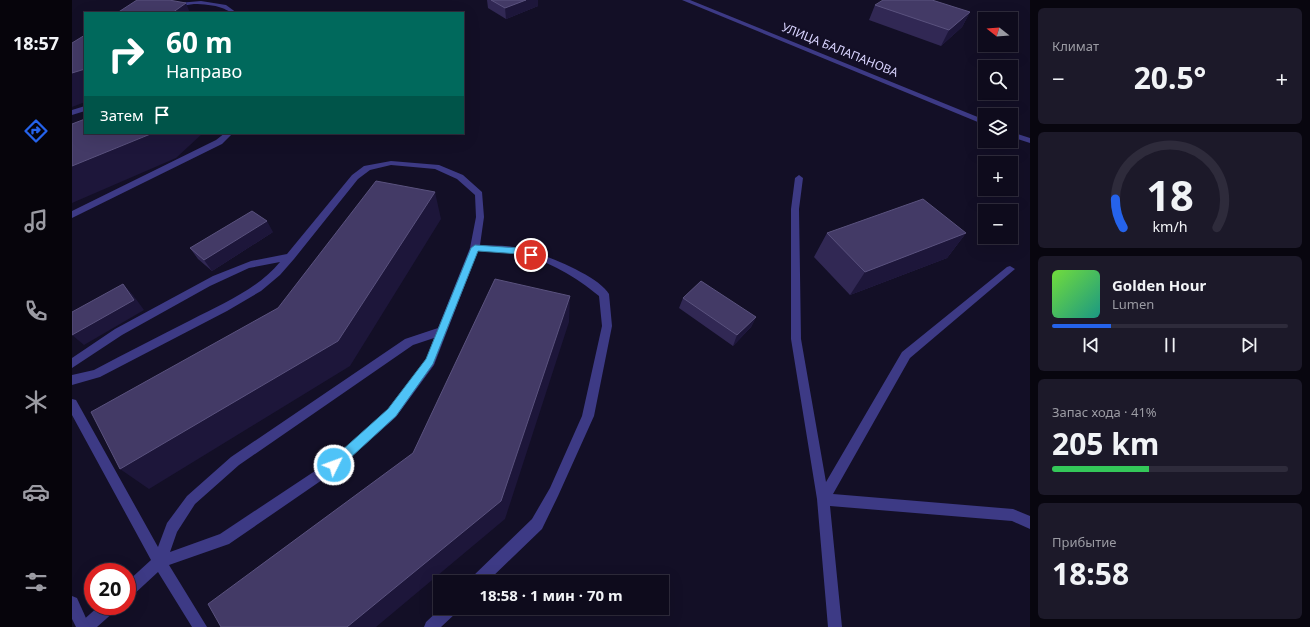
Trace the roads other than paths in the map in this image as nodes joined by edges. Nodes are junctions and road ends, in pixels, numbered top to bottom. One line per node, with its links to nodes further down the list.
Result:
1 (685, 0): 6 (street, УЛИЦА БАЛАПАНОВА)
2 (160, 12): 3 (street)
3 (233, 12)
4 (84, 108): 5 (street)
5 (72, 114)
6 (978, 120)
7 (228, 134): 11 (street)
8 (1018, 137): 9 (street)
9 (1030, 141)
10 (799, 178): 19 (street)
11 (72, 215)
12 (475, 248): 13 (street); 15 (street); 22 (street)
13 (291, 258): 16 (street); 17 (street)
14 (1010, 269): 19 (street)
15 (442, 331): 21 (street); 21 (street)
16 (72, 364)
17 (72, 380)
18 (72, 404): 21 (street)
19 (823, 499): 20 (street); 31 (street)
20 (1030, 523)
21 (159, 562): 23 (street); 29 (street)
22 (484, 575)
23 (136, 583)
24 (72, 603): 27 (street)
25 (100, 615): 28 (street)
26 (444, 615): 30 (street)
27 (83, 627)
28 (86, 627)
29 (200, 627)
30 (431, 627)
31 (835, 627)

